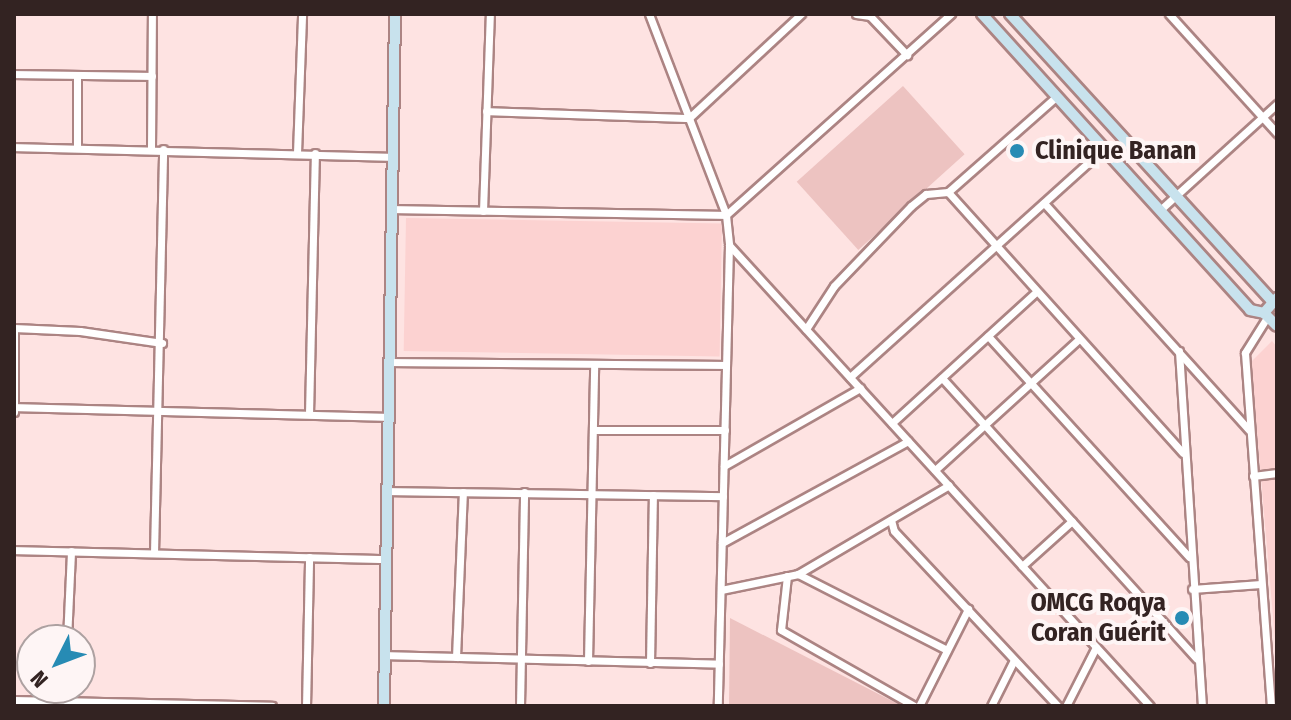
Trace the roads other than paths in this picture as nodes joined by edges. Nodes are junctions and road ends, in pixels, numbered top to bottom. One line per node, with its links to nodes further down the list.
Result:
1 (152, 14): 15 (street)
2 (302, 14): 27 (street)
3 (395, 14): 29 (main road)
4 (490, 14): 18 (street)
5 (649, 14): 20 (street)
6 (801, 14): 20 (street)
7 (856, 14): 12 (street)
8 (951, 14): 12 (street)
9 (982, 14): 16 (main road)
10 (1010, 14): 31 (main road)
11 (1169, 14): 19 (street)
12 (907, 55): 36 (street)
13 (14, 74): 14 (street)
14 (77, 75): 15 (street); 23 (street)
15 (152, 76): 25 (street)
16 (1057, 96): 24 (main road); 30 (street)
17 (1277, 104): 19 (street)
18 (486, 111): 20 (street); 35 (street)
19 (1263, 117): 21 (street); 31 (street)
20 (689, 118): 36 (street)
21 (1277, 133)
22 (14, 147): 23 (street)
23 (77, 148): 25 (street)
24 (1104, 148): 32 (street); 34 (main road)
25 (151, 149): 26 (street)
26 (163, 149): 27 (street); 47 (street)
27 (297, 153): 28 (street)
28 (315, 153): 29 (street); 58 (street)
29 (393, 157): 33 (main road)
30 (948, 192): 38 (street); 44 (street)
31 (1176, 196): 34 (street); 40 (main road)
32 (1044, 203): 38 (street); 48 (street)
33 (392, 209): 35 (street); 49 (main road)
34 (1160, 210): 41 (main road)
35 (483, 211): 36 (street)
36 (726, 215): 37 (street)
37 (729, 245): 44 (street); 51 (street)
38 (995, 246): 39 (street); 52 (street)
39 (1036, 292): 45 (street); 46 (street)
40 (1274, 299): 41 (main road)
41 (1265, 316): 42 (main road); 64 (street)
42 (1277, 326)
43 (14, 329): 47 (street); 57 (street)
44 (806, 329): 52 (street)
45 (988, 336): 53 (street); 54 (street)
46 (1079, 339): 54 (street); 66 (street)
47 (162, 343): 56 (street)
48 (1179, 351): 64 (street); 66 (street)
49 (389, 362): 50 (street); 59 (main road)
50 (594, 364): 51 (street); 62 (street)
51 (726, 365): 63 (street)
52 (850, 377): 55 (street)
53 (942, 378): 60 (street); 61 (street)
54 (1031, 383): 61 (street); 85 (street)
55 (860, 388): 60 (street); 67 (street)
56 (161, 408): 57 (street); 58 (street); 83 (street)
57 (14, 410)
58 (309, 414): 59 (street)
59 (388, 417): 72 (main road)
60 (892, 423): 65 (street)
61 (985, 425): 68 (street); 79 (street)
62 (593, 430): 63 (street); 75 (street)
63 (725, 430): 67 (street)
64 (1249, 430): 70 (street)
65 (908, 441): 68 (street); 80 (street)
66 (1183, 453): 85 (street)
67 (724, 466): 77 (street)
68 (935, 470): 71 (street)
69 (1277, 473): 70 (street)
70 (1253, 476): 90 (street)
71 (949, 485): 78 (street); 87 (street)
72 (387, 491): 73 (street); 86 (main road)
73 (463, 492): 74 (street); 98 (street)
74 (524, 492): 75 (street); 100 (street)
75 (592, 492): 76 (street); 102 (street)
76 (653, 495): 77 (street); 103 (street)
77 (723, 496): 80 (street)
78 (891, 520): 88 (street); 93 (street)
79 (1072, 521): 87 (street); 99 (street)
80 (722, 543): 92 (street)
81 (14, 550): 82 (street)
82 (71, 551): 83 (street); 94 (street)
83 (154, 553): 84 (street)
84 (309, 557): 86 (street); 108 (street)
85 (1189, 557): 91 (street)
86 (386, 559): 97 (main road)
87 (1022, 566): 95 (street)
88 (798, 574): 89 (street); 96 (street)
89 (787, 576): 92 (street); 112 (street)
90 (1261, 584): 91 (street); 117 (street)
91 (1192, 589): 99 (street)
92 (721, 590): 104 (street)
93 (968, 609): 96 (street); 101 (street)
94 (68, 624)
95 (1096, 647): 106 (street); 115 (street)
96 (947, 650): 112 (street)
97 (384, 655): 98 (street); 109 (main road)
98 (456, 657): 100 (street)
99 (1197, 659): 116 (street)
100 (521, 660): 102 (street); 110 (street)
101 (1014, 660): 113 (street); 114 (street)
102 (588, 661): 103 (street)
103 (650, 663): 104 (street)
104 (719, 664): 111 (street)
105 (96, 702): 107 (street)
106 (1146, 704)
107 (272, 706)
108 (306, 706)
109 (384, 706)
110 (520, 706)
111 (718, 706)
112 (917, 706)
113 (991, 706)
114 (1058, 706)
115 (1066, 706)
116 (1202, 706)
117 (1271, 706)

